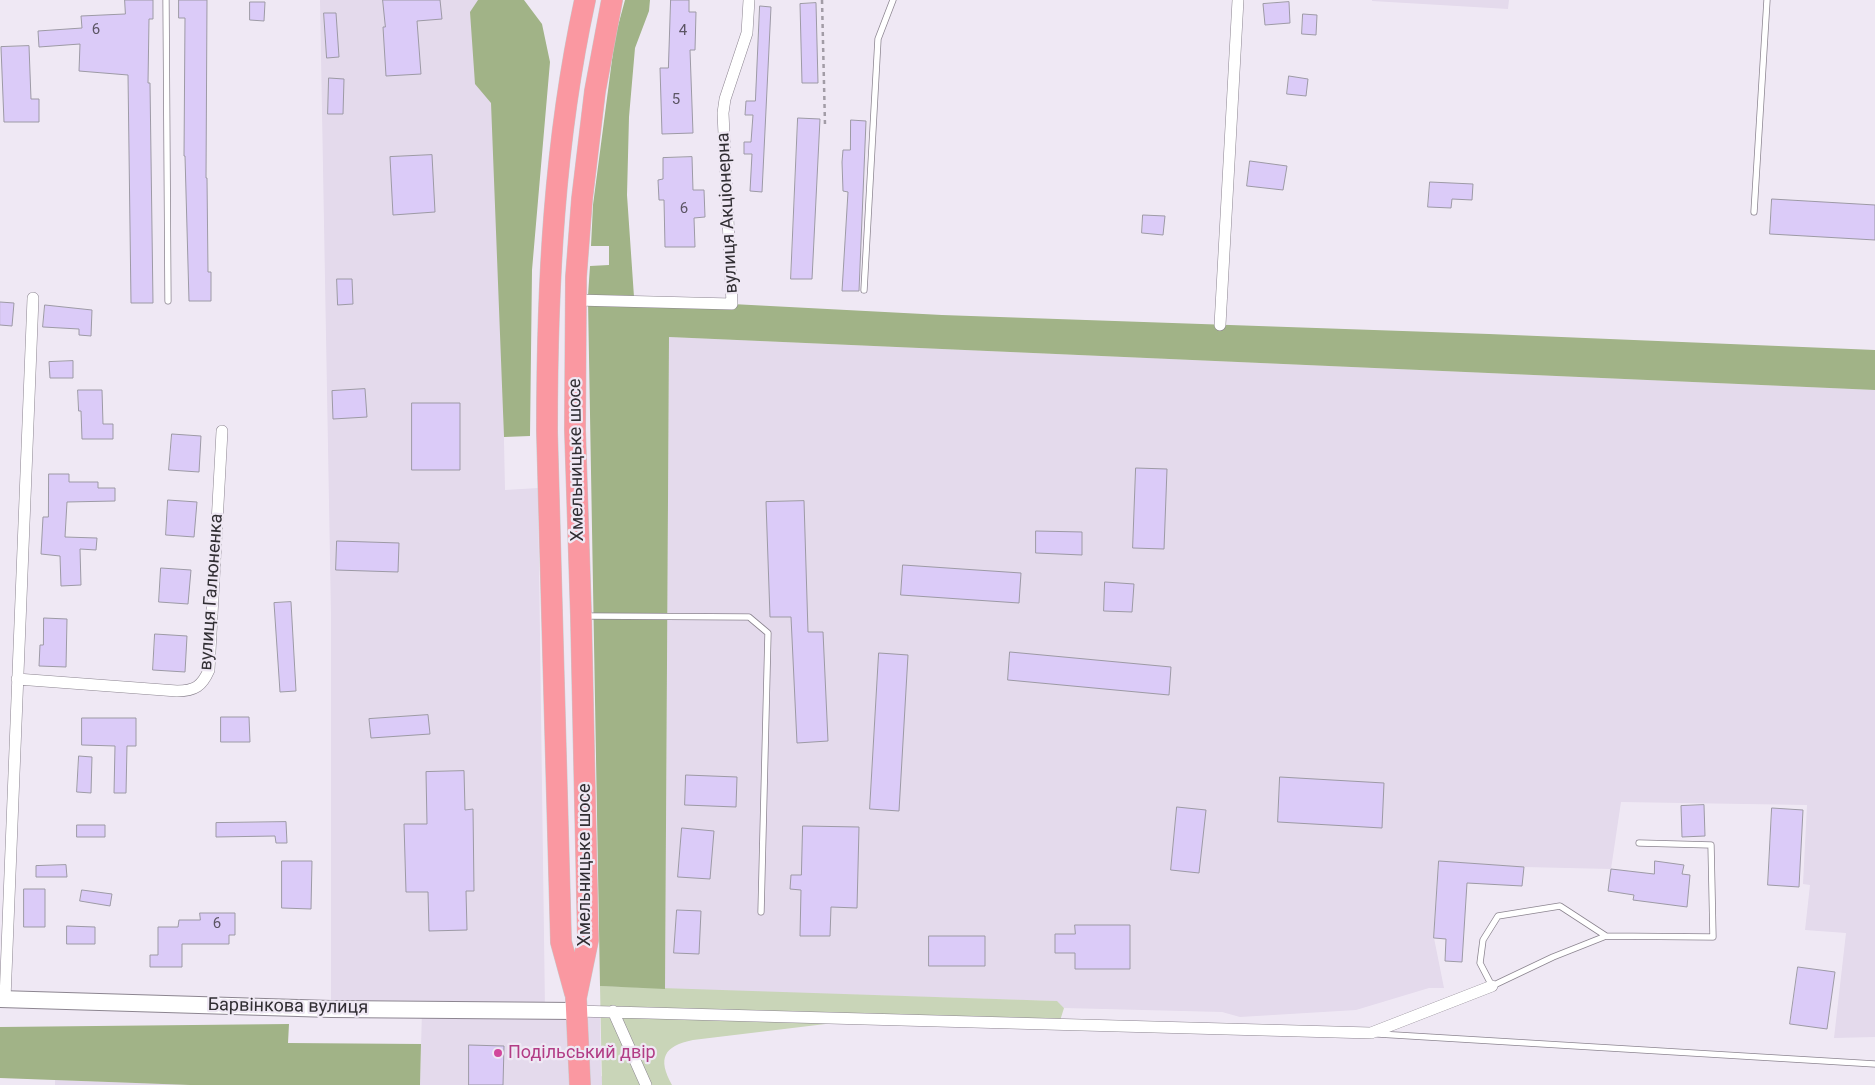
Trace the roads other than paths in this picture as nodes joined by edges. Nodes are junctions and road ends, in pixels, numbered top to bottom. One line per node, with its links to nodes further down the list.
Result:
1 (166, 0): 12 (lane)
2 (585, 0): 22 (highway, Хмельницьке шосе)
3 (612, 0): 11 (highway, Хмельницьке шосе)
4 (749, 0): 11 (street, вулиця Акціонерна)
5 (893, 0): 9 (lane)
6 (1238, 0): 13 (street)
7 (1767, 0): 8 (lane)
8 (1754, 212)
9 (864, 290)
10 (33, 298): 16 (street)
11 (576, 300): 15 (highway, Хмельницьке шосе)
12 (168, 301)
13 (1220, 325)
14 (222, 432): 16 (street, вулиця Галюненка)
15 (581, 616): 18 (lane); 22 (highway, Хмельницьке шосе)
16 (17, 679): 21 (street)
17 (1639, 843): 19 (lane)
18 (761, 912)
19 (1606, 936): 20 (lane); 20 (lane)
20 (1492, 986): 24 (street)
21 (3, 999): 22 (street, Барвінкова вулиця)
22 (576, 1005): 23 (street); 26 (highway)
23 (613, 1012): 24 (street); 27 (street)
24 (1371, 1034): 25 (lane)
25 (1875, 1064)
26 (580, 1085)
27 (646, 1085)

